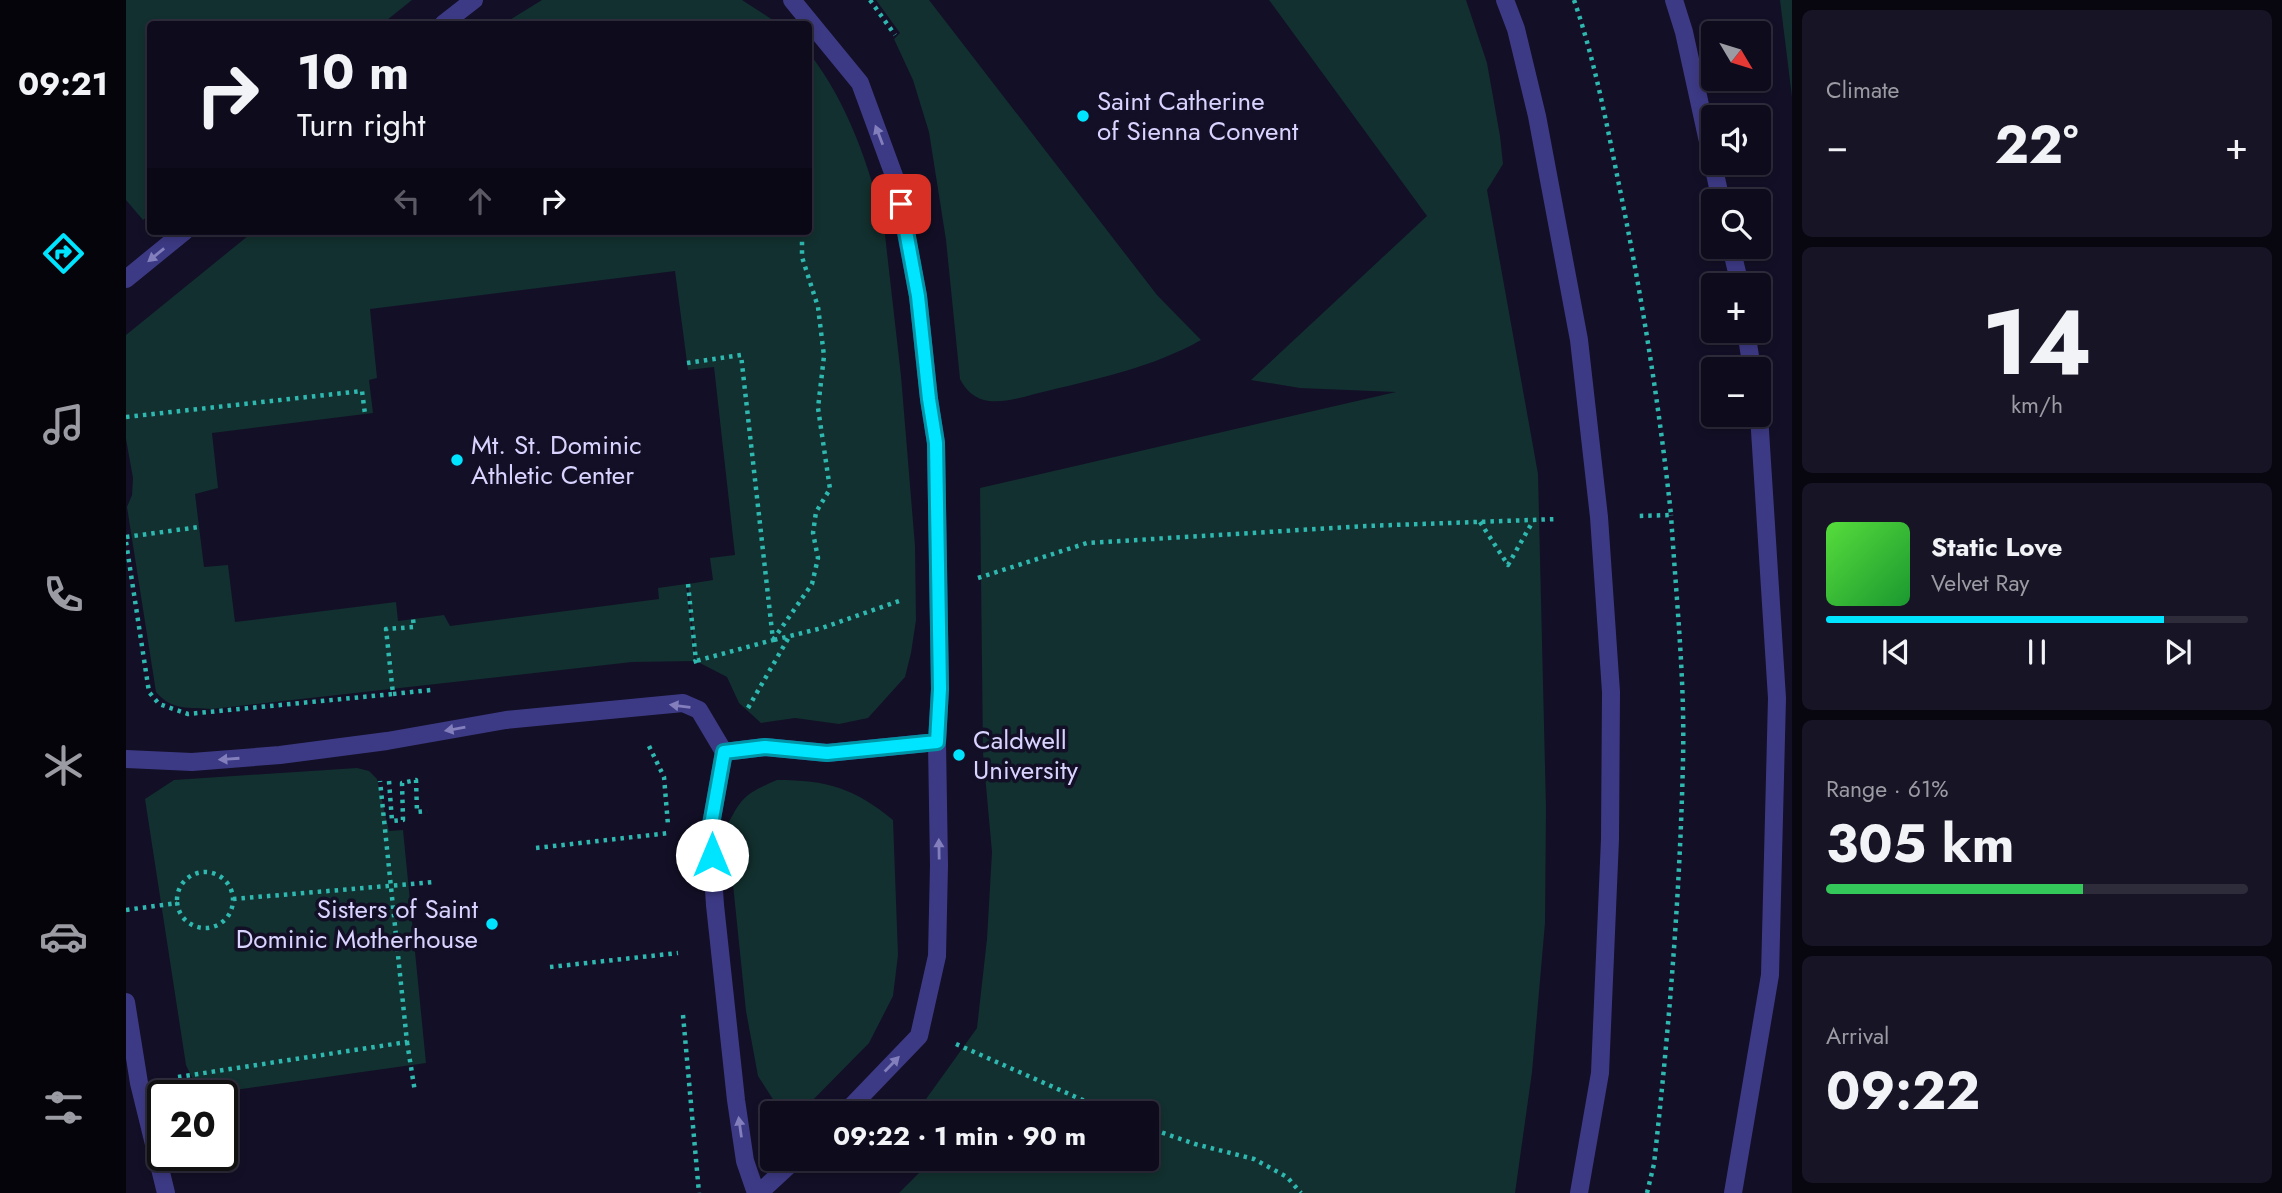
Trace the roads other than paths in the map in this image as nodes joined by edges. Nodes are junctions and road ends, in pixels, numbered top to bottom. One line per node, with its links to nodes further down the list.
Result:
1 (474, 0): 5 (lane)
2 (792, 0): 6 (lane, one-way to 2)
3 (1505, 0): 20 (lane)
4 (1674, 0): 8 (lane)
5 (447, 21)
6 (809, 21)
7 (812, 24): 12 (lane, one-way to 7)
8 (1718, 189)
9 (180, 235): 10 (lane, one-way to 10)
10 (126, 279)
11 (1760, 427): 21 (lane)
12 (937, 742): 13 (lane); 16 (lane, one-way to 12)
13 (724, 752): 14 (lane, one-way to 14); 19 (lane, one-way to 13)
14 (126, 759)
15 (126, 1002): 18 (lane)
16 (857, 1101)
17 (782, 1171): 19 (lane)
18 (166, 1193)
19 (757, 1193)
20 (1579, 1193)
21 (1733, 1193)

